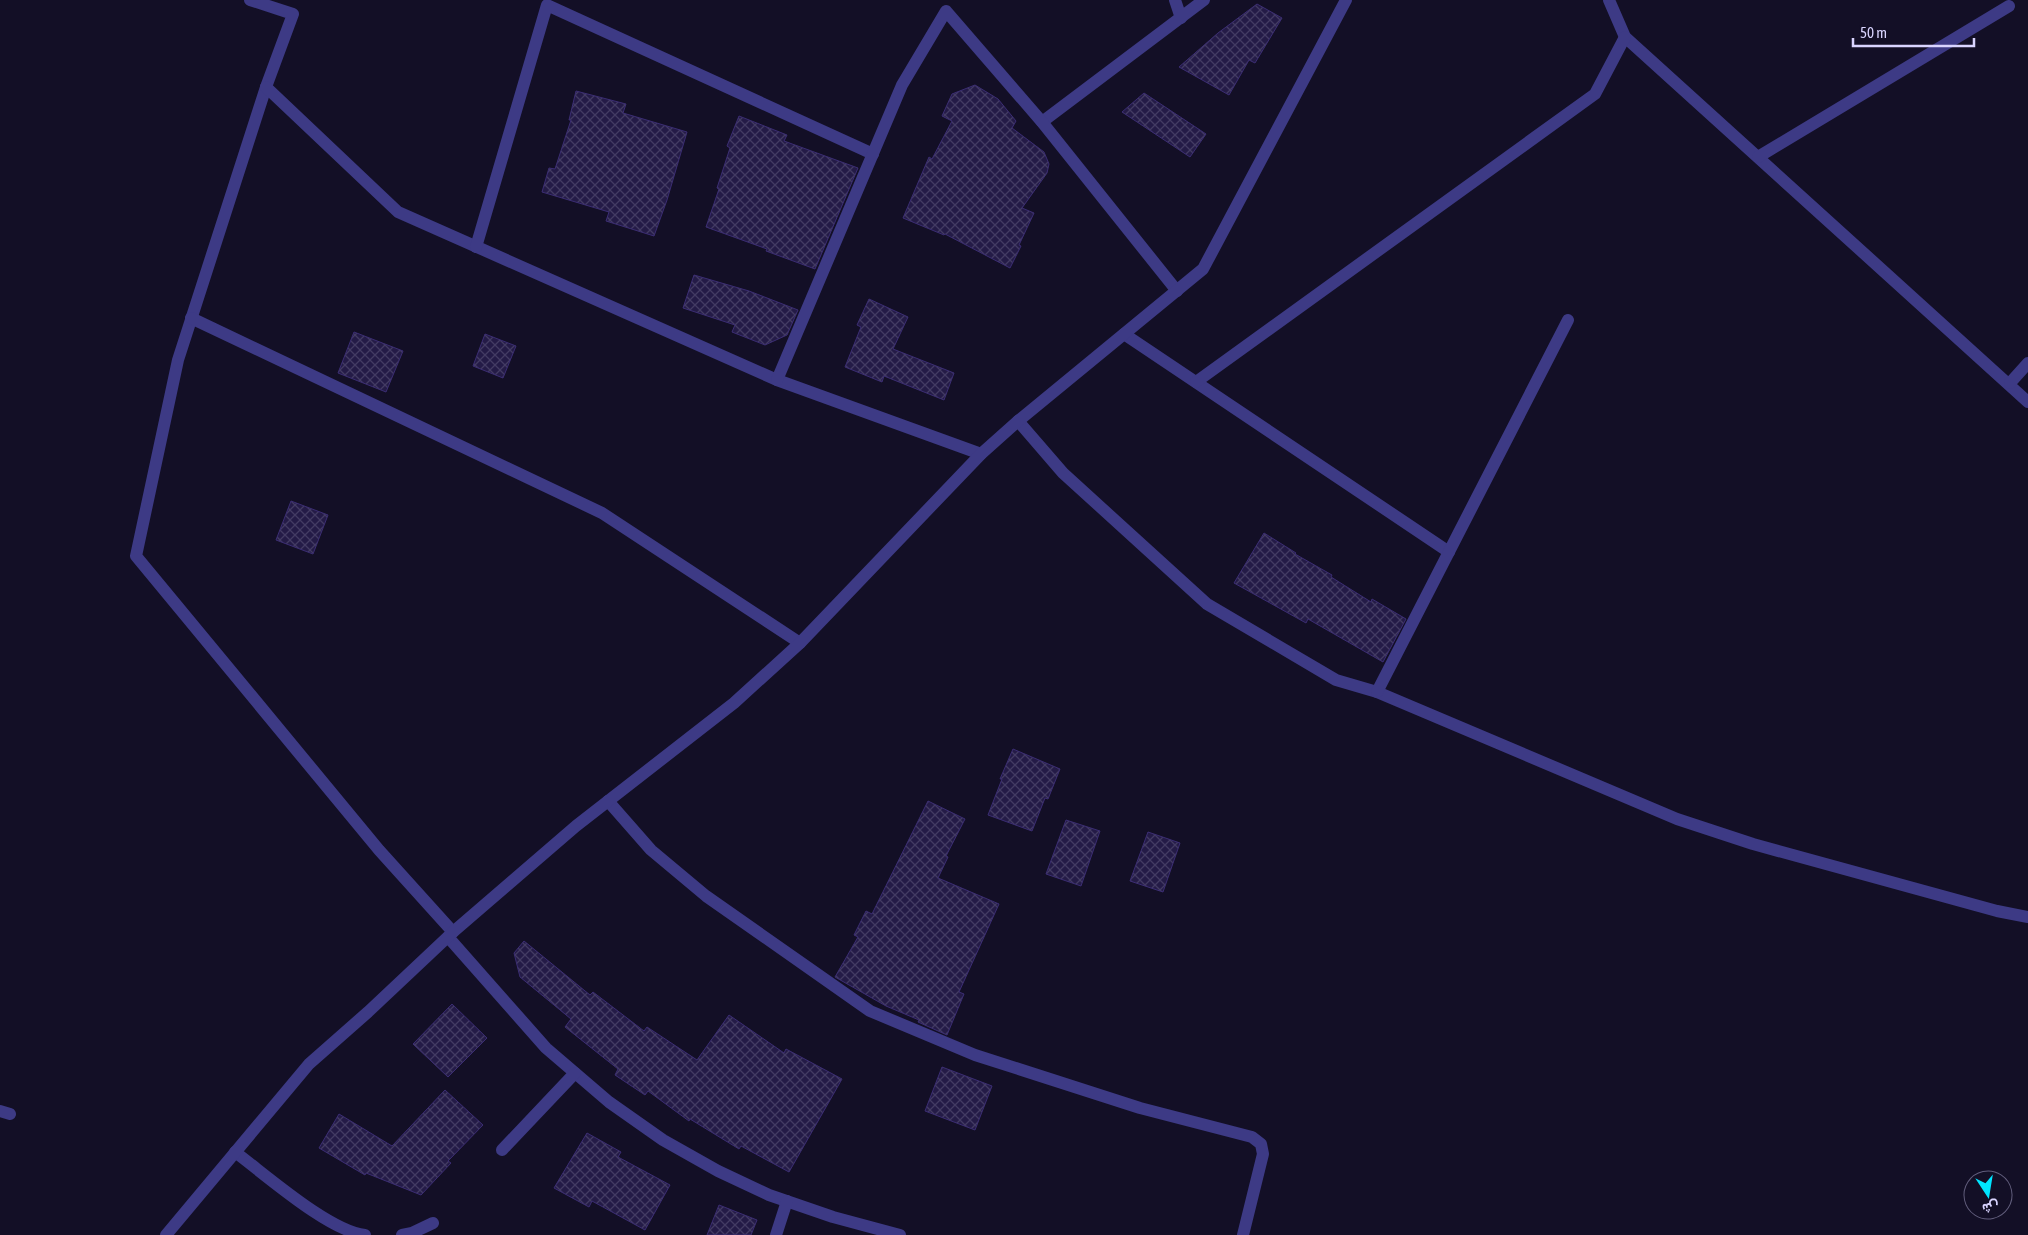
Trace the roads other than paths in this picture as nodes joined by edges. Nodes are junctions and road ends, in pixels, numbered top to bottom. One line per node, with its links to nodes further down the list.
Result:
1 (250, 0): 9 (street)
2 (1175, 0): 7 (street)
3 (1204, 0): 7 (street)
4 (1346, 0): 14 (street)
5 (1609, 0): 8 (street)
6 (2010, 6): 12 (street)
7 (1180, 18): 10 (street)
8 (1625, 37): 12 (street); 20 (street)
9 (266, 87): 13 (street); 15 (street)
10 (1042, 122): 11 (street); 14 (street)
11 (873, 154): 13 (street); 19 (street)
12 (1758, 157): 21 (street)
13 (476, 247): 19 (street)
14 (1178, 291): 17 (street)
15 (191, 318): 26 (street); 30 (street)
16 (1568, 320): 25 (street)
17 (1124, 334): 20 (street); 23 (street)
18 (2028, 363): 21 (street)
19 (777, 380): 24 (street)
20 (1196, 382): 25 (street)
21 (2010, 384): 22 (street)
22 (2028, 402)
23 (1018, 421): 24 (street); 27 (street)
24 (981, 454): 26 (street)
25 (1449, 552): 27 (street)
26 (800, 643): 28 (street)
27 (1377, 692): 29 (street)
28 (608, 801): 30 (street); 41 (street)
29 (2028, 917)
30 (450, 935): 31 (street); 33 (street)
31 (575, 1073): 32 (street); 34 (street)
32 (502, 1150)
33 (235, 1152): 37 (street); 38 (street)
34 (787, 1201): 36 (street); 40 (street)
35 (433, 1223): 39 (street)
36 (892, 1234)
37 (166, 1235)
38 (365, 1235)
39 (402, 1235)
40 (776, 1235)
41 (1243, 1235)

